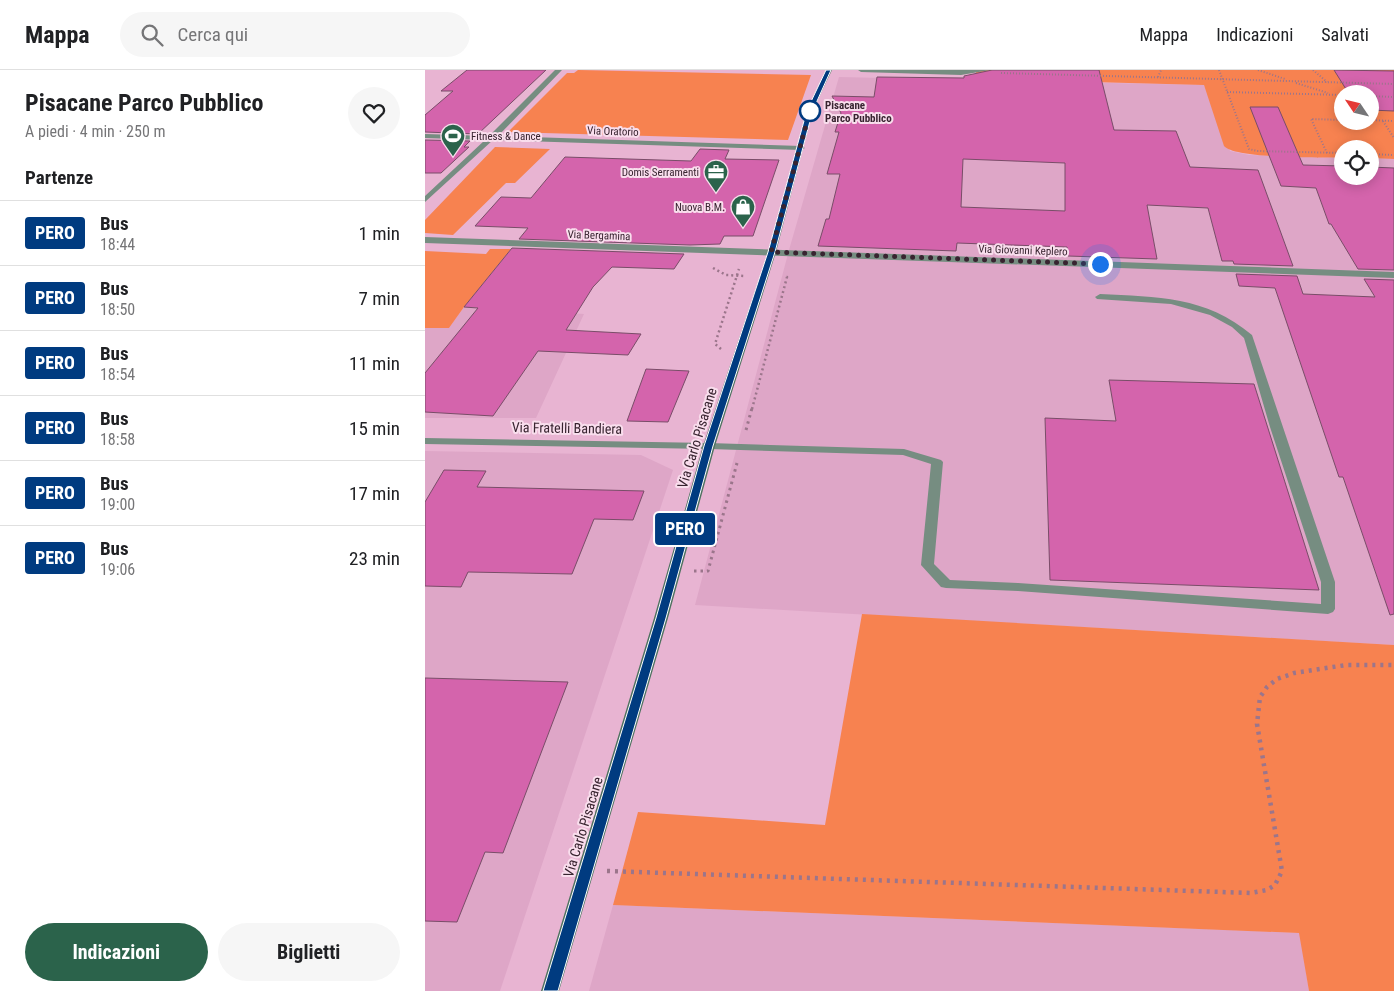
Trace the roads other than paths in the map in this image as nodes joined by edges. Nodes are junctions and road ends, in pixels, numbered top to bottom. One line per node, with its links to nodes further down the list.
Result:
1 (559, 70): 6 (street)
2 (829, 70): 7 (street, Via Carlo Pisacane)
3 (861, 70): 4 (street)
4 (986, 70)
5 (425, 136): 6 (street, Via Oratorio)
6 (491, 138): 7 (street, Via Oratorio); 8 (street)
7 (801, 148): 10 (street, Via Carlo Pisacane)
8 (425, 200)
9 (425, 240): 10 (street, Via Bergamina)
10 (771, 252): 11 (street, Via Giovanni Keplero); 14 (street, Via Carlo Pisacane)
11 (1394, 275)
12 (1100, 297): 14 (street, Via Fratelli Bandiera)
13 (425, 441): 14 (street, Via Fratelli Bandiera)
14 (709, 446): 15 (street, Via Carlo Pisacane)
15 (550, 991)

